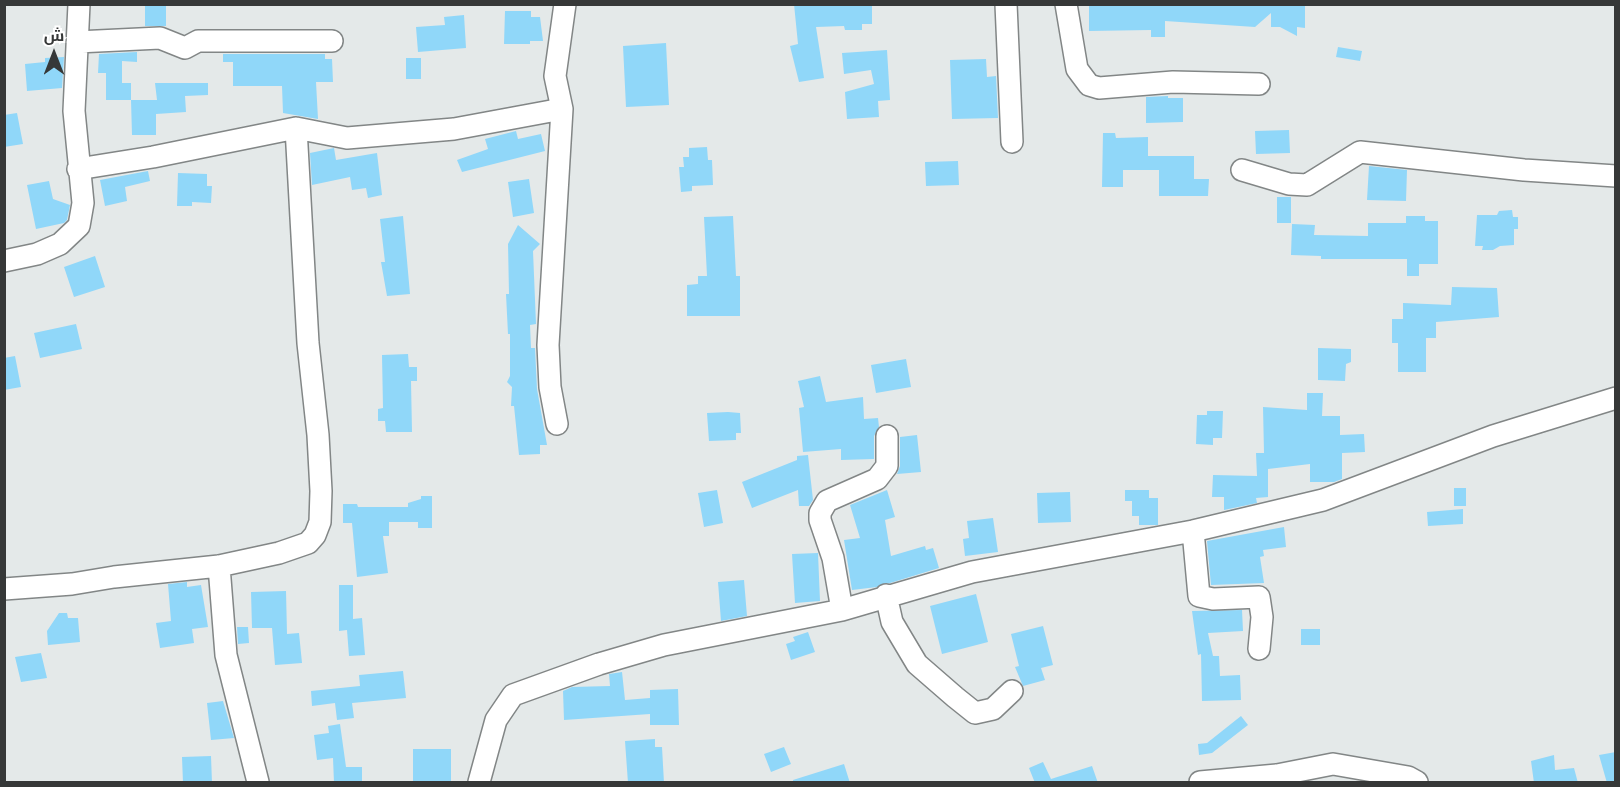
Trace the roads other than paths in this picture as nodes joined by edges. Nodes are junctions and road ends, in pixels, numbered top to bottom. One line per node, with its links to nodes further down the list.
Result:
1 (79, 4): 5 (street)
2 (565, 4): 8 (street)
3 (1006, 4): 10 (street)
4 (1065, 4): 7 (street)
5 (77, 42): 6 (street); 11 (street)
6 (332, 42)
7 (1260, 84)
8 (562, 109): 9 (street); 16 (street)
9 (296, 128): 11 (street); 19 (street)
10 (1012, 142)
11 (78, 169): 14 (street)
12 (1242, 170): 13 (street)
13 (1616, 176)
14 (4, 261)
15 (1616, 398): 18 (street)
16 (557, 424)
17 (887, 436): 22 (street)
18 (1193, 531): 21 (street); 23 (street)
19 (219, 566): 20 (street); 25 (street)
20 (4, 589)
21 (886, 595): 22 (street); 24 (street)
22 (842, 610): 26 (street)
23 (1259, 649)
24 (1011, 691)
25 (258, 783)
26 (479, 783)
27 (1200, 783): 28 (street)
28 (1417, 783)

